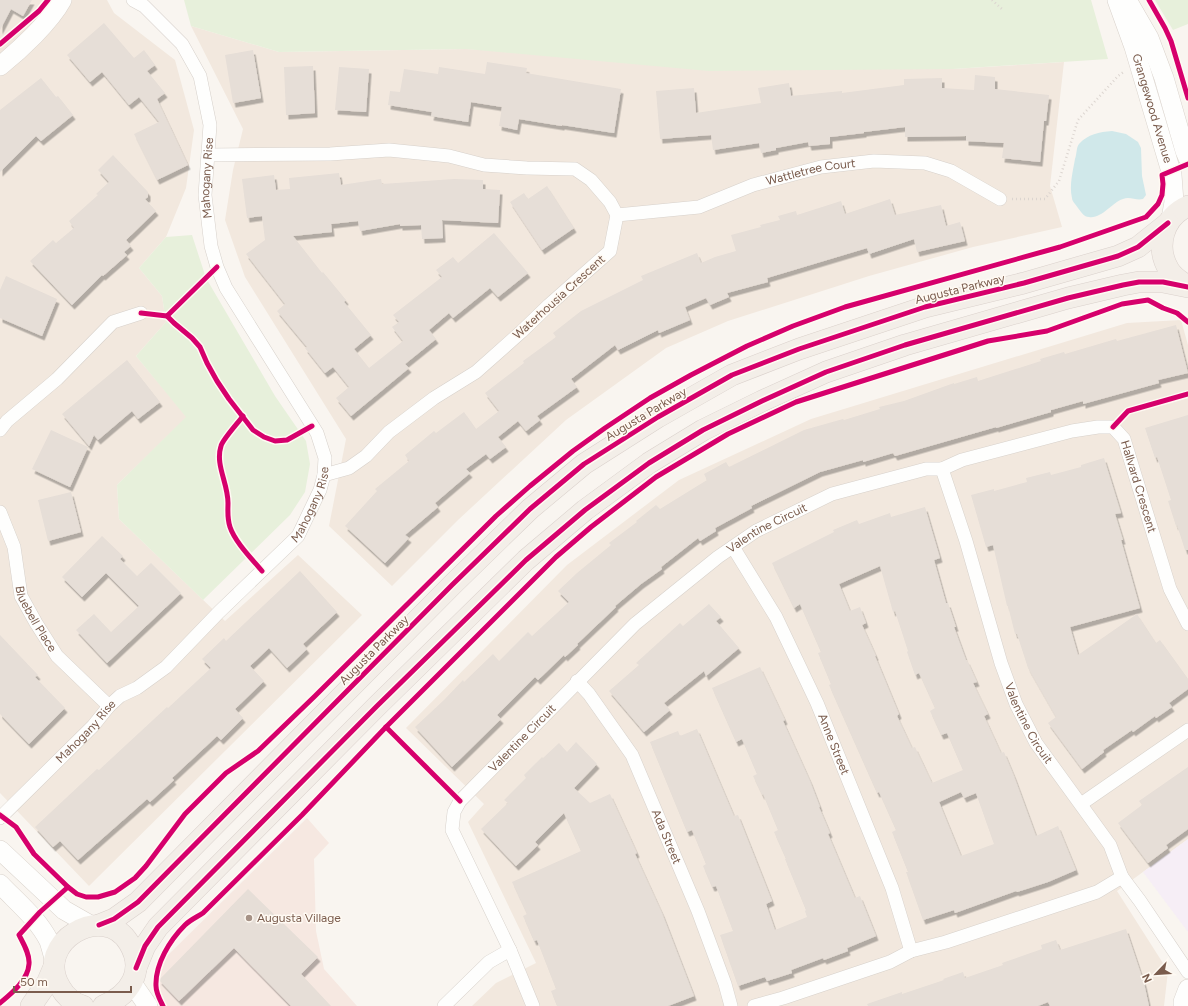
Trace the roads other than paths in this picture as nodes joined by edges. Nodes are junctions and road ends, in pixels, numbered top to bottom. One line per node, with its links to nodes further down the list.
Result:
1 (62, 0): 5 (street)
2 (133, 0): 6 (street, Mahogany Rise)
3 (1117, 0): 11 (street, Grangewood Avenue)
4 (1127, 0): 7 (street, Grangewood Avenue)
5 (0, 66)
6 (208, 155): 10 (street); 16 (street, Mahogany Rise)
7 (1188, 158)
8 (1000, 199): 10 (street, Wattletree Court)
9 (1188, 206): 11 (main road, Augusta Parkway)
10 (617, 215): 16 (street, Waterhousia Crescent)
11 (1169, 221): 12 (main road); 28 (main road, Augusta Parkway)
12 (1188, 287): 33 (main road)
13 (141, 313): 14 (street)
14 (0, 430)
15 (942, 469): 18 (street, Valentine Circuit); 19 (street, Hallvard Crescent); 23 (street, Valentine Circuit)
16 (324, 475): 21 (street, Mahogany Rise)
17 (0, 512): 21 (street, Bluebell Place)
18 (734, 547): 20 (street, Valentine Circuit); 30 (street, Anne Street)
19 (1188, 624)
20 (577, 681): 29 (street, Valentine Circuit); 41 (street, Ada Street)
21 (109, 706): 24 (street, Mahogany Rise)
22 (1188, 730): 23 (street)
23 (1081, 804): 26 (street, Valentine Circuit)
24 (0, 818)
25 (0, 850): 28 (street)
26 (1122, 877): 30 (street); 32 (street, Valentine Circuit)
27 (0, 884): 31 (street)
28 (96, 926): 31 (main road, Augusta Parkway); 33 (main road)
29 (510, 950): 39 (street); 40 (street, Valentine Circuit)
30 (911, 951): 42 (street)
31 (54, 965): 35 (main road); 36 (main road)
32 (1188, 972)
33 (134, 976): 37 (main road); 38 (street)
34 (1188, 989): 43 (street)
35 (31, 1006)
36 (83, 1006)
37 (103, 1006)
38 (148, 1006)
39 (444, 1006)
40 (533, 1006)
41 (731, 1006)
42 (754, 1006)
43 (1183, 1006)

